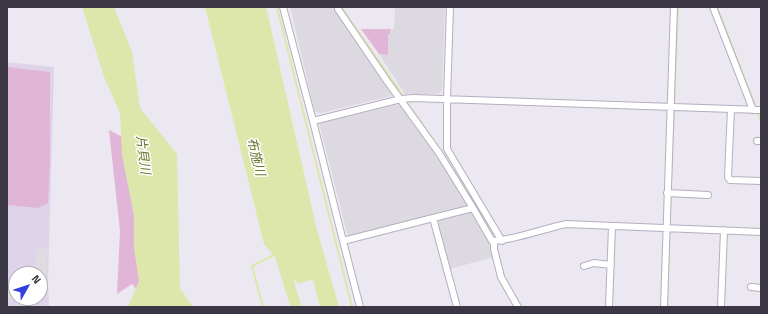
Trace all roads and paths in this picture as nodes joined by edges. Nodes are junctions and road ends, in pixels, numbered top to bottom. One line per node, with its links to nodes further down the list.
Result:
1 (283, 7): 12 (street)
2 (338, 7): 7 (street)
3 (450, 7): 6 (street)
4 (674, 7): 8 (street)
5 (713, 7): 10 (street)
6 (447, 98): 7 (street); 8 (street); 24 (street)
7 (401, 99): 12 (street); 16 (street)
8 (671, 106): 9 (street); 14 (street)
9 (731, 109): 10 (street); 13 (street)
10 (753, 110): 11 (street)
11 (761, 110)
12 (313, 121): 22 (street)
13 (761, 181)
14 (668, 194): 15 (street); 19 (street)
15 (708, 195)
16 (473, 208): 17 (street); 23 (street)
17 (433, 218): 22 (street); 30 (street)
18 (612, 226): 19 (street); 24 (street); 25 (street)
19 (666, 229): 20 (street); 33 (street)
20 (724, 230): 21 (street); 34 (street)
21 (761, 232)
22 (343, 241): 29 (street)
23 (494, 241): 24 (street); 31 (street)
24 (502, 241)
25 (611, 265): 26 (street); 32 (street)
26 (584, 266)
27 (751, 288): 28 (street)
28 (761, 288)
29 (360, 307)
30 (457, 307)
31 (518, 307)
32 (609, 307)
33 (664, 307)
34 (721, 307)

